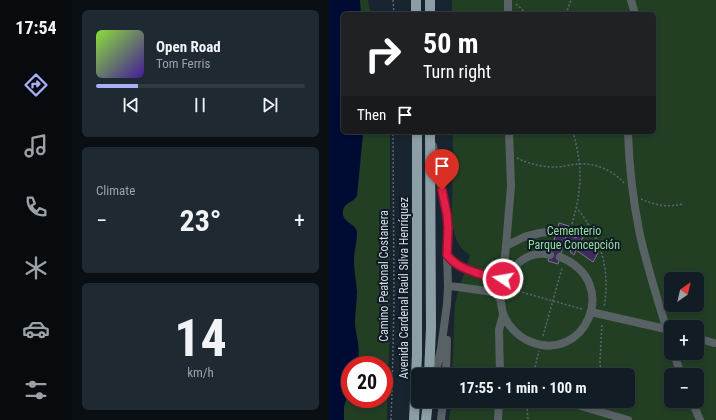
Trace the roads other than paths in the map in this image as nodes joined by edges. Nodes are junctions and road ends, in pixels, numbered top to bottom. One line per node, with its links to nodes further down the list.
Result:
1 (416, 0): 5 (main road)
2 (430, 0): 6 (main road)
3 (508, 0): 7 (lane)
4 (631, 0): 8 (lane)
5 (416, 12)
6 (430, 12)
7 (509, 12)
8 (634, 12)
9 (417, 134): 36 (main road, Avenida Cardenal Raúl Silva Henríquez)
10 (430, 134): 16 (lane)
11 (430, 134): 28 (main road)
12 (509, 134): 15 (lane)
13 (628, 134): 24 (lane)
14 (547, 232): 15 (lane)
15 (506, 246): 19 (lane)
16 (447, 255): 19 (lane); 20 (lane)
17 (550, 255): 19 (lane)
18 (562, 258): 22 (lane)
19 (499, 278)
20 (448, 286): 21 (lane); 23 (lane)
21 (447, 304): 29 (lane); 30 (lane)
22 (591, 312): 23 (lane); 25 (lane)
23 (503, 315): 31 (lane)
24 (666, 320)
25 (664, 328)
26 (704, 340): 27 (lane)
27 (714, 343)
28 (429, 368)
29 (437, 368)
30 (446, 368)
31 (500, 368)
32 (442, 408): 37 (lane)
33 (499, 408): 38 (lane)
34 (588, 408): 39 (lane)
35 (695, 408): 40 (lane)
36 (414, 420)
37 (441, 420)
38 (498, 420)
39 (628, 420)
40 (701, 420)

